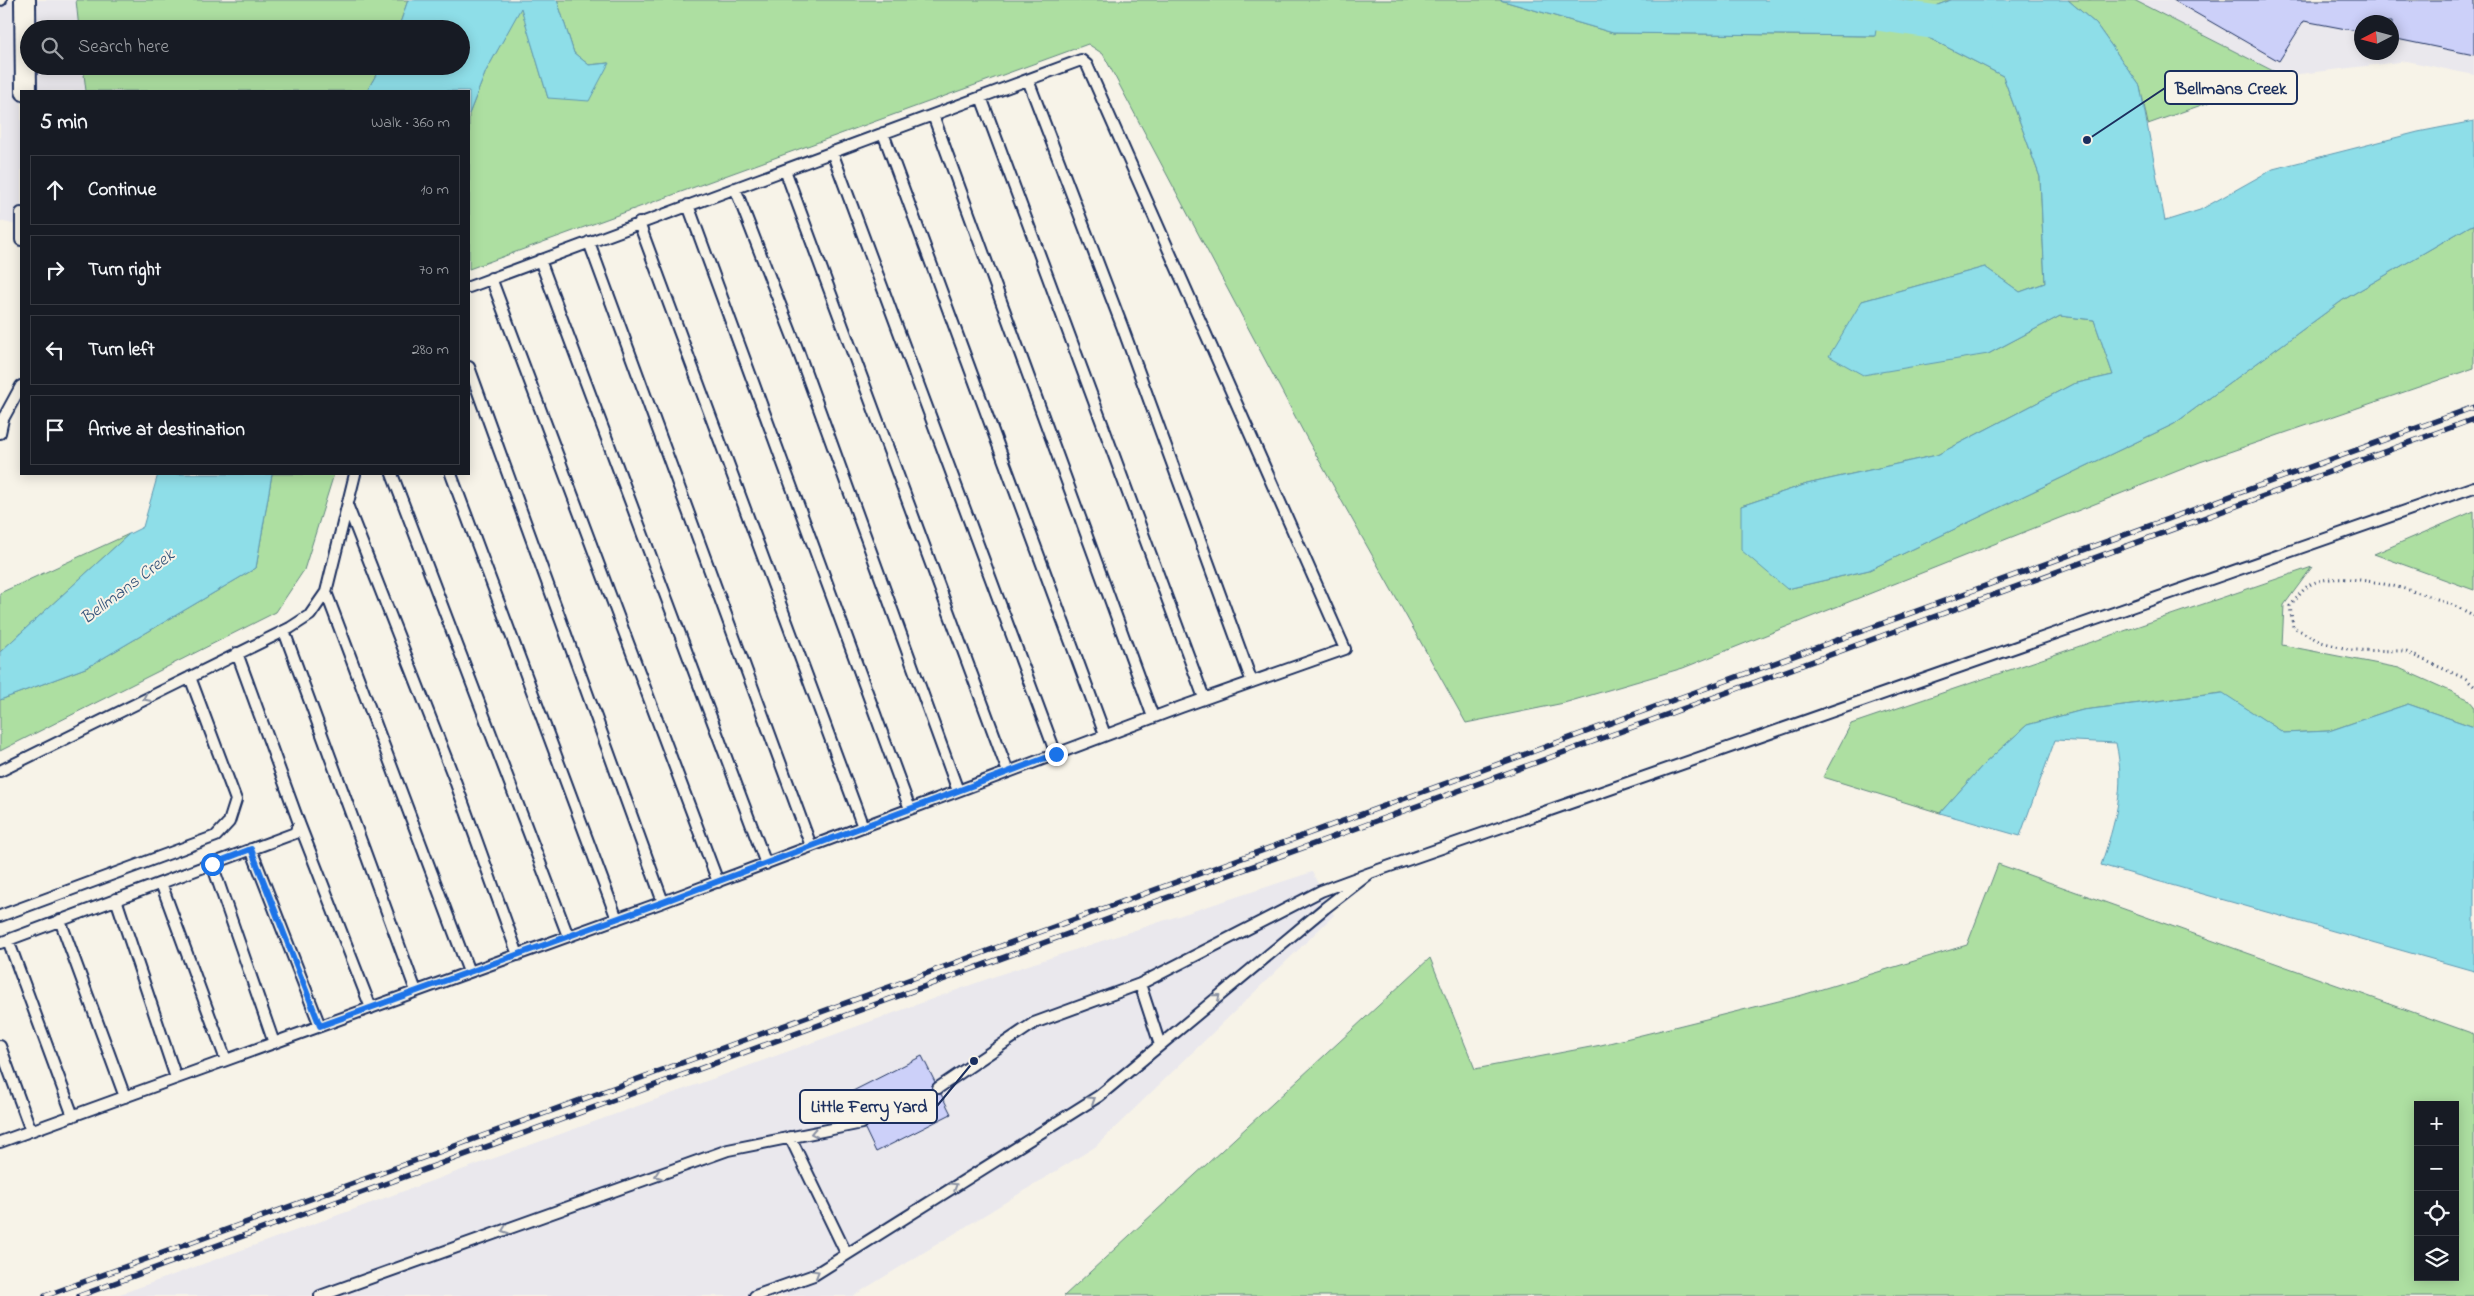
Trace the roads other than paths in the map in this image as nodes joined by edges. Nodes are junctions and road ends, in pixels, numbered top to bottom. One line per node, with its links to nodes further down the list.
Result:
1 (24, 0): 2 (street)
2 (24, 20)
3 (26, 75): 5 (street)
4 (1028, 80): 6 (lane); 30 (lane); 30 (lane)
5 (26, 90)
6 (981, 97): 7 (lane); 31 (lane)
7 (933, 115): 8 (lane); 32 (lane)
8 (883, 133): 9 (lane); 33 (lane)
9 (832, 152): 10 (lane); 34 (lane)
10 (785, 170): 11 (lane); 36 (lane)
11 (735, 188): 12 (lane); 37 (lane)
12 (688, 205): 13 (lane); 38 (lane)
13 (639, 223): 14 (lane); 40 (lane)
14 (588, 242): 15 (lane); 41 (lane)
15 (540, 260): 16 (lane); 44 (lane)
16 (491, 278): 17 (lane); 46 (lane)
17 (470, 286)
18 (470, 370): 49 (lane)
19 (20, 388): 20 (lane)
20 (0, 433)
21 (356, 475): 25 (lane)
22 (392, 475): 53 (lane)
23 (451, 475): 51 (lane)
24 (2474, 486): 45 (lane)
25 (347, 506): 26 (lane); 55 (lane)
26 (326, 592): 27 (lane); 56 (lane)
27 (284, 631): 28 (lane); 58 (lane)
28 (237, 653): 29 (lane); 39 (lane)
29 (190, 676): 35 (lane, one-way to 35); 50 (lane)
30 (1252, 682): 31 (lane)
31 (1204, 698): 32 (lane)
32 (1153, 717): 33 (lane)
33 (1105, 736): 34 (lane)
34 (1056, 754): 36 (lane)
35 (0, 772)
36 (1008, 772): 37 (lane)
37 (958, 791): 38 (lane)
38 (910, 809): 40 (lane)
39 (299, 823): 42 (lane); 59 (lane)
40 (863, 827): 41 (lane)
41 (811, 846): 44 (lane)
42 (251, 849): 43 (lane); 60 (lane)
43 (212, 864): 47 (lane); 61 (lane)
44 (766, 864): 46 (lane)
45 (1370, 873): 57 (lane); 62 (lane, one-way to 45)
46 (718, 882): 49 (lane)
47 (161, 883): 48 (lane); 64 (lane)
48 (116, 900): 52 (lane); 65 (lane)
49 (663, 902): 51 (lane)
50 (0, 916)
51 (617, 919): 53 (lane)
52 (60, 920): 54 (lane); 67 (lane)
53 (568, 936): 55 (lane)
54 (4, 941): 68 (lane)
55 (518, 955): 56 (lane)
56 (469, 972): 58 (lane)
57 (1140, 984): 62 (lane); 66 (lane)
58 (416, 992): 59 (lane)
59 (371, 1008): 60 (lane)
60 (320, 1026): 61 (lane)
61 (274, 1043): 64 (lane)
62 (1160, 1045): 73 (lane, one-way to 62)
63 (0, 1046): 70 (lane)
64 (226, 1060): 65 (lane)
65 (176, 1078): 67 (lane)
66 (938, 1088)
67 (125, 1097): 68 (lane)
68 (73, 1116): 70 (lane)
69 (862, 1123): 71 (lane, one-way to 71)
70 (31, 1131): 72 (lane)
71 (790, 1137): 73 (lane); 74 (lane, one-way to 74)
72 (0, 1142)
73 (846, 1253): 75 (lane, one-way to 73)
74 (320, 1296)
75 (755, 1296)

